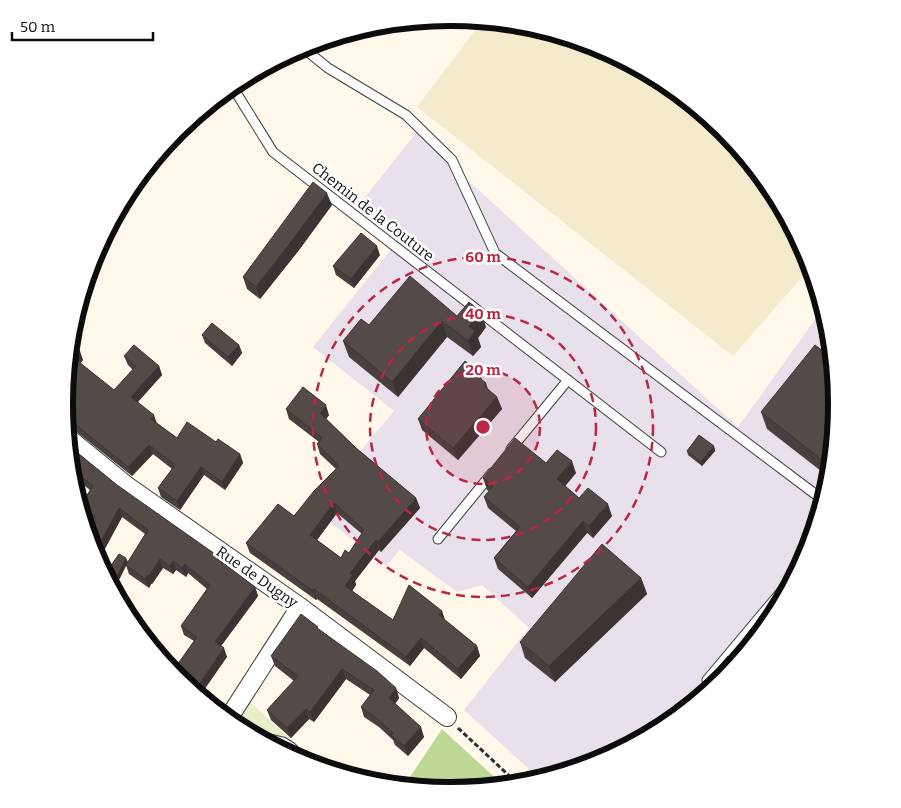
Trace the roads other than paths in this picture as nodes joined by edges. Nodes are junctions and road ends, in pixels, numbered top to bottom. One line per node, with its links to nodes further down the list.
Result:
1 (309, 54): 8 (lane)
2 (236, 93): 3 (lane, Chemin de la Couture)
3 (568, 380): 5 (lane, Chemin de la Couture); 6 (lane)
4 (75, 444): 11 (street, Rue de Dugny)
5 (661, 452)
6 (506, 456)
7 (500, 463): 9 (lane)
8 (817, 495)
9 (438, 539)
10 (772, 602): 12 (lane)
11 (300, 607): 13 (street); 14 (street, Rue de Dugny)
12 (707, 680)
13 (232, 712)
14 (447, 717)

